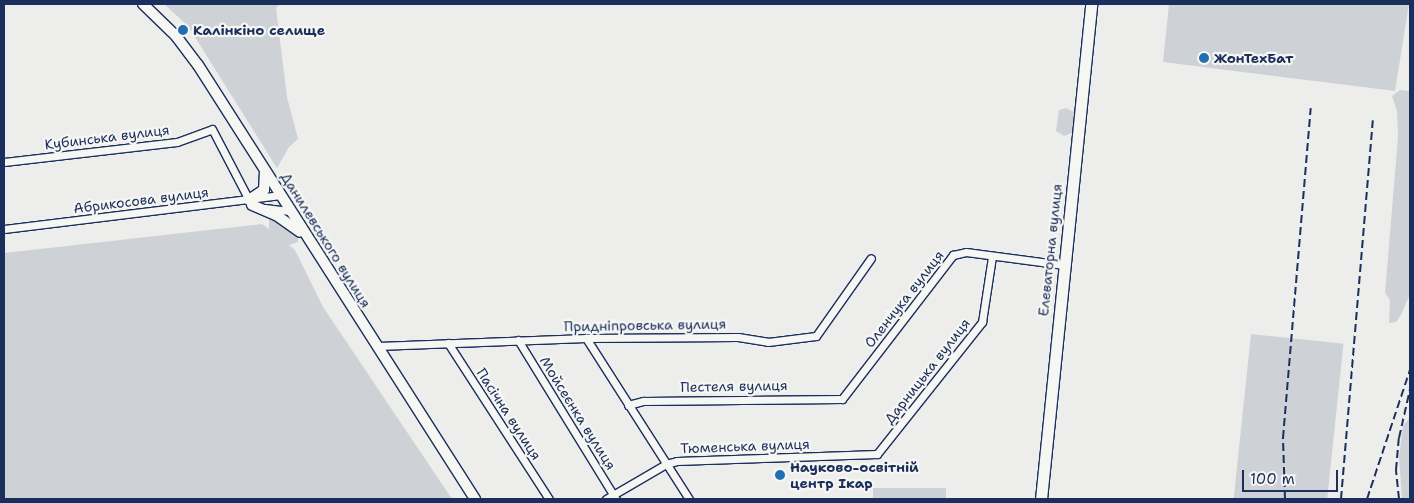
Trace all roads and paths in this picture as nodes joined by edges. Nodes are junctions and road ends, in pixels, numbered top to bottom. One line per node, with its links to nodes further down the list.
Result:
1 (143, 4): 4 (street, Данилевського вулиця)
2 (1091, 4): 12 (main road, Елеваторна вулиця)
3 (4, 162): 6 (street, Кубинська вулиця)
4 (264, 167): 5 (street, Данилевського вулиця); 6 (street)
5 (281, 195): 6 (street); 7 (street, Данилевського вулиця)
6 (250, 202): 7 (street); 8 (street, Абрикосова вулиця); 9 (street)
7 (291, 211): 9 (street, Данилевського вулиця)
8 (4, 229)
9 (310, 242): 16 (street, Данилевського вулиця)
10 (992, 257): 12 (street, Оленчука вулиця); 17 (street, Оленчука вулиця); 19 (street, Дарницька вулиця)
11 (872, 258): 13 (street, Придніпровська вулиця)
12 (1064, 265): 26 (main road, Елеваторна вулиця)
13 (586, 338): 14 (street, Придніпровська вулиця); 18 (street)
14 (518, 340): 15 (street, Придніпровська вулиця); 21 (street, Мойсеєнка вулиця)
15 (448, 343): 16 (street, Придніпровська вулиця); 23 (street, Пасічна вулиця)
16 (378, 346): 22 (street, Данилевського вулиця)
17 (842, 399): 18 (street, Пестеля вулиця)
18 (628, 405): 20 (street)
19 (888, 441): 20 (street, Тюменська вулиця)
20 (666, 464): 21 (street, Тюменська вулиця); 25 (street)
21 (615, 497): 24 (street, Тюменська вулиця)
22 (475, 499)
23 (549, 499)
24 (606, 499)
25 (689, 499)
26 (1041, 499)

